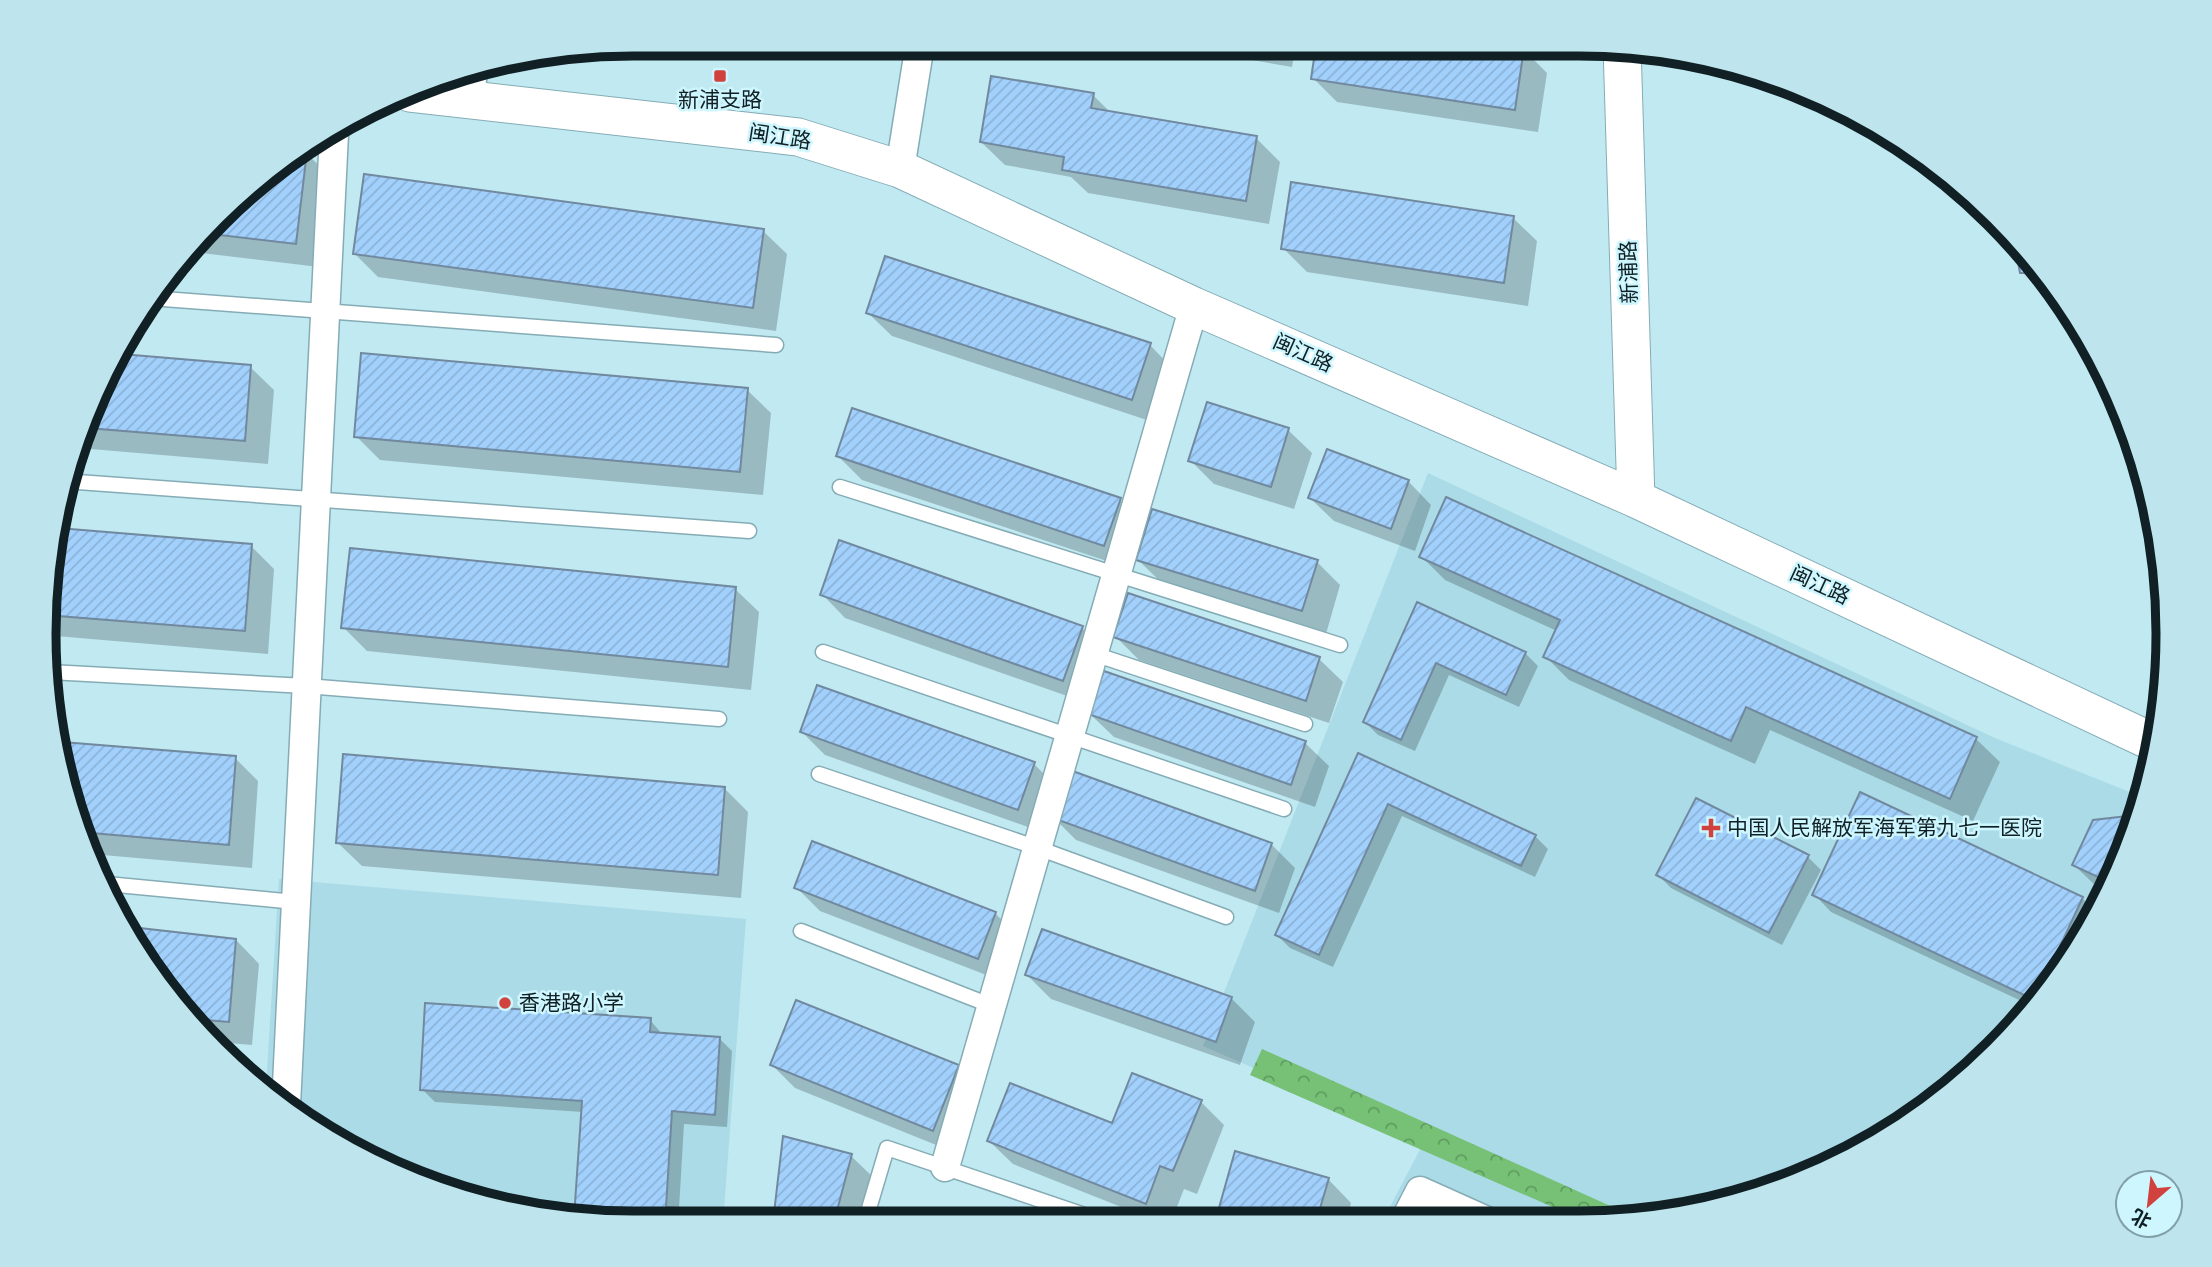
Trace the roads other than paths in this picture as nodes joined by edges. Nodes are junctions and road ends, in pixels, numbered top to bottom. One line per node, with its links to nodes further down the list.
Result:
1 (918, 56): 6 (street)
2 (1622, 58): 13 (street, 新浦路)
3 (472, 85): 4 (street, 闽江路); 6 (street, 闽江路)
4 (443, 89)
5 (334, 140): 9 (street)
6 (900, 169): 8 (street, 闽江路)
7 (163, 299): 9 (lane)
8 (1194, 306): 13 (street, 闽江路); 16 (street)
9 (325, 312): 10 (lane); 14 (street)
10 (776, 345)
11 (77, 482): 14 (lane)
12 (840, 486): 16 (lane)
13 (1636, 499): 25 (street, 闽江路)
14 (315, 501): 15 (lane); 21 (street)
15 (749, 531)
16 (1117, 575): 17 (lane); 19 (street)
17 (1340, 645)
18 (823, 652): 24 (lane)
19 (1094, 654): 23 (lane); 24 (street)
20 (57, 672): 21 (lane)
21 (306, 687): 22 (lane); 30 (street)
22 (719, 719)
23 (1306, 724)
24 (1070, 736): 27 (lane); 28 (street)
25 (2146, 739)
26 (819, 774): 28 (lane)
27 (1284, 809)
28 (1038, 848): 31 (lane); 33 (street)
29 (114, 885): 30 (lane)
30 (295, 902): 34 (street)
31 (1226, 917)
32 (801, 932): 33 (lane)
33 (992, 1006): 35 (street)
34 (286, 1095)
35 (945, 1167): 36 (lane); 37 (lane)
36 (868, 1211)
37 (1073, 1211)
38 (1410, 1211): 39 (street)
39 (1465, 1211)

